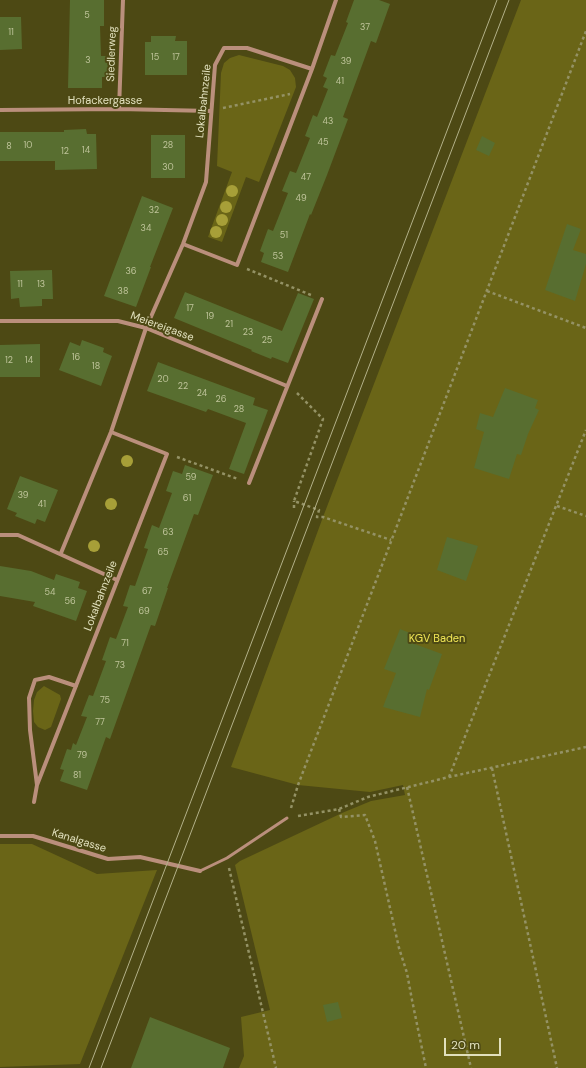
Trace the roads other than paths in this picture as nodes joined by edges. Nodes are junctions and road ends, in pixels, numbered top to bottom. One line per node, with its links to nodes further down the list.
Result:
1 (123, 0): 4 (street, Siedlerweg)
2 (336, 0): 3 (street)
3 (312, 69): 6 (street, Lokalbahnzeile); 7 (street)
4 (119, 109): 5 (street, Hofackergasse); 6 (street, Hofackergasse)
5 (0, 110)
6 (211, 111): 7 (street, Lokalbahnzeile)
7 (183, 244): 10 (street, Lokalbahnzeile)
8 (322, 299): 11 (street)
9 (0, 321): 10 (street, Meiereigasse)
10 (146, 328): 11 (street, Meiereigasse); 12 (street, Lokalbahnzeile)
11 (287, 386): 13 (street)
12 (111, 432): 15 (street, Lokalbahnzeile); 16 (street, Lokalbahnzeile)
13 (248, 483)
14 (0, 535): 15 (street)
15 (61, 553): 16 (street)
16 (117, 580): 17 (street, Lokalbahnzeile)
17 (76, 686): 18 (street, Lokalbahnzeile); 18 (street)
18 (37, 785): 19 (street, Lokalbahnzeile)
19 (34, 802)
20 (287, 818): 22 (lane)
21 (0, 836): 22 (street, Kanalgasse)
22 (200, 871)

